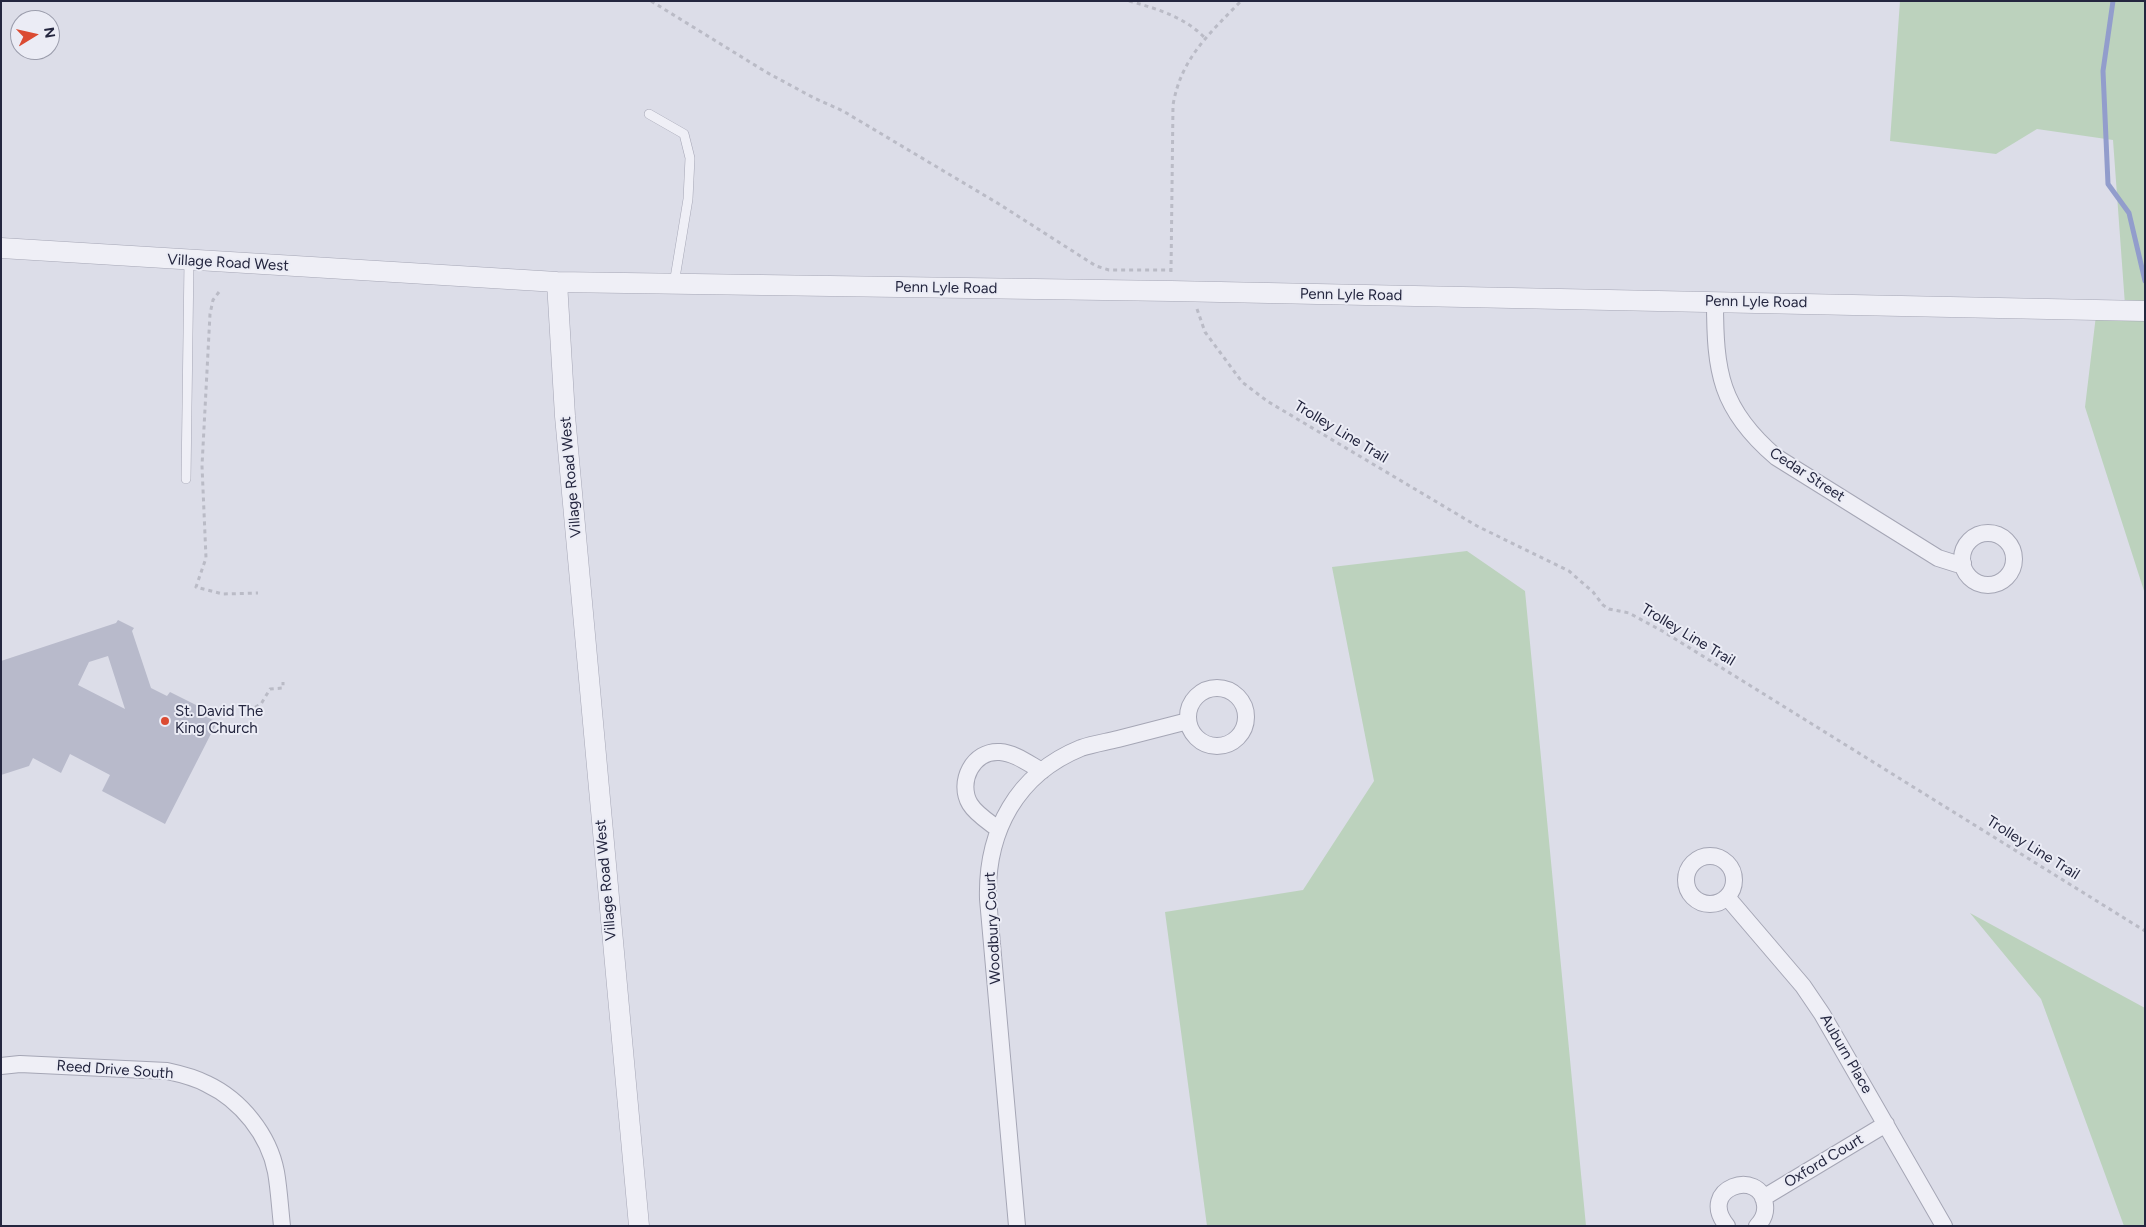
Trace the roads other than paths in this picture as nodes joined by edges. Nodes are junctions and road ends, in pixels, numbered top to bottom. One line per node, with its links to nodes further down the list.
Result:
1 (649, 114): 5 (lane)
2 (1, 248): 3 (street, Village Road West)
3 (189, 261): 4 (street, Village Road West); 8 (lane)
4 (557, 282): 5 (street, Penn Lyle Road); 18 (street, Village Road West)
5 (674, 284): 6 (street, Penn Lyle Road)
6 (1715, 301): 7 (street, Penn Lyle Road); 9 (street, Cedar Street)
7 (2145, 311)
8 (186, 479)
9 (1963, 563)
10 (1188, 721): 11 (street, Woodbury Court)
11 (1042, 771): 12 (street, Woodbury Court); 12 (street)
12 (998, 829): 19 (street, Woodbury Court)
13 (1727, 897): 15 (street, Auburn Place)
14 (1, 1066): 17 (street, Reed Drive South)
15 (1886, 1124): 16 (street, Oxford Court); 22 (street, Auburn Place)
16 (1763, 1198): 20 (street); 21 (street)
17 (282, 1226)
18 (639, 1226)
19 (1017, 1226)
20 (1727, 1226)
21 (1756, 1226)
22 (1944, 1226)

